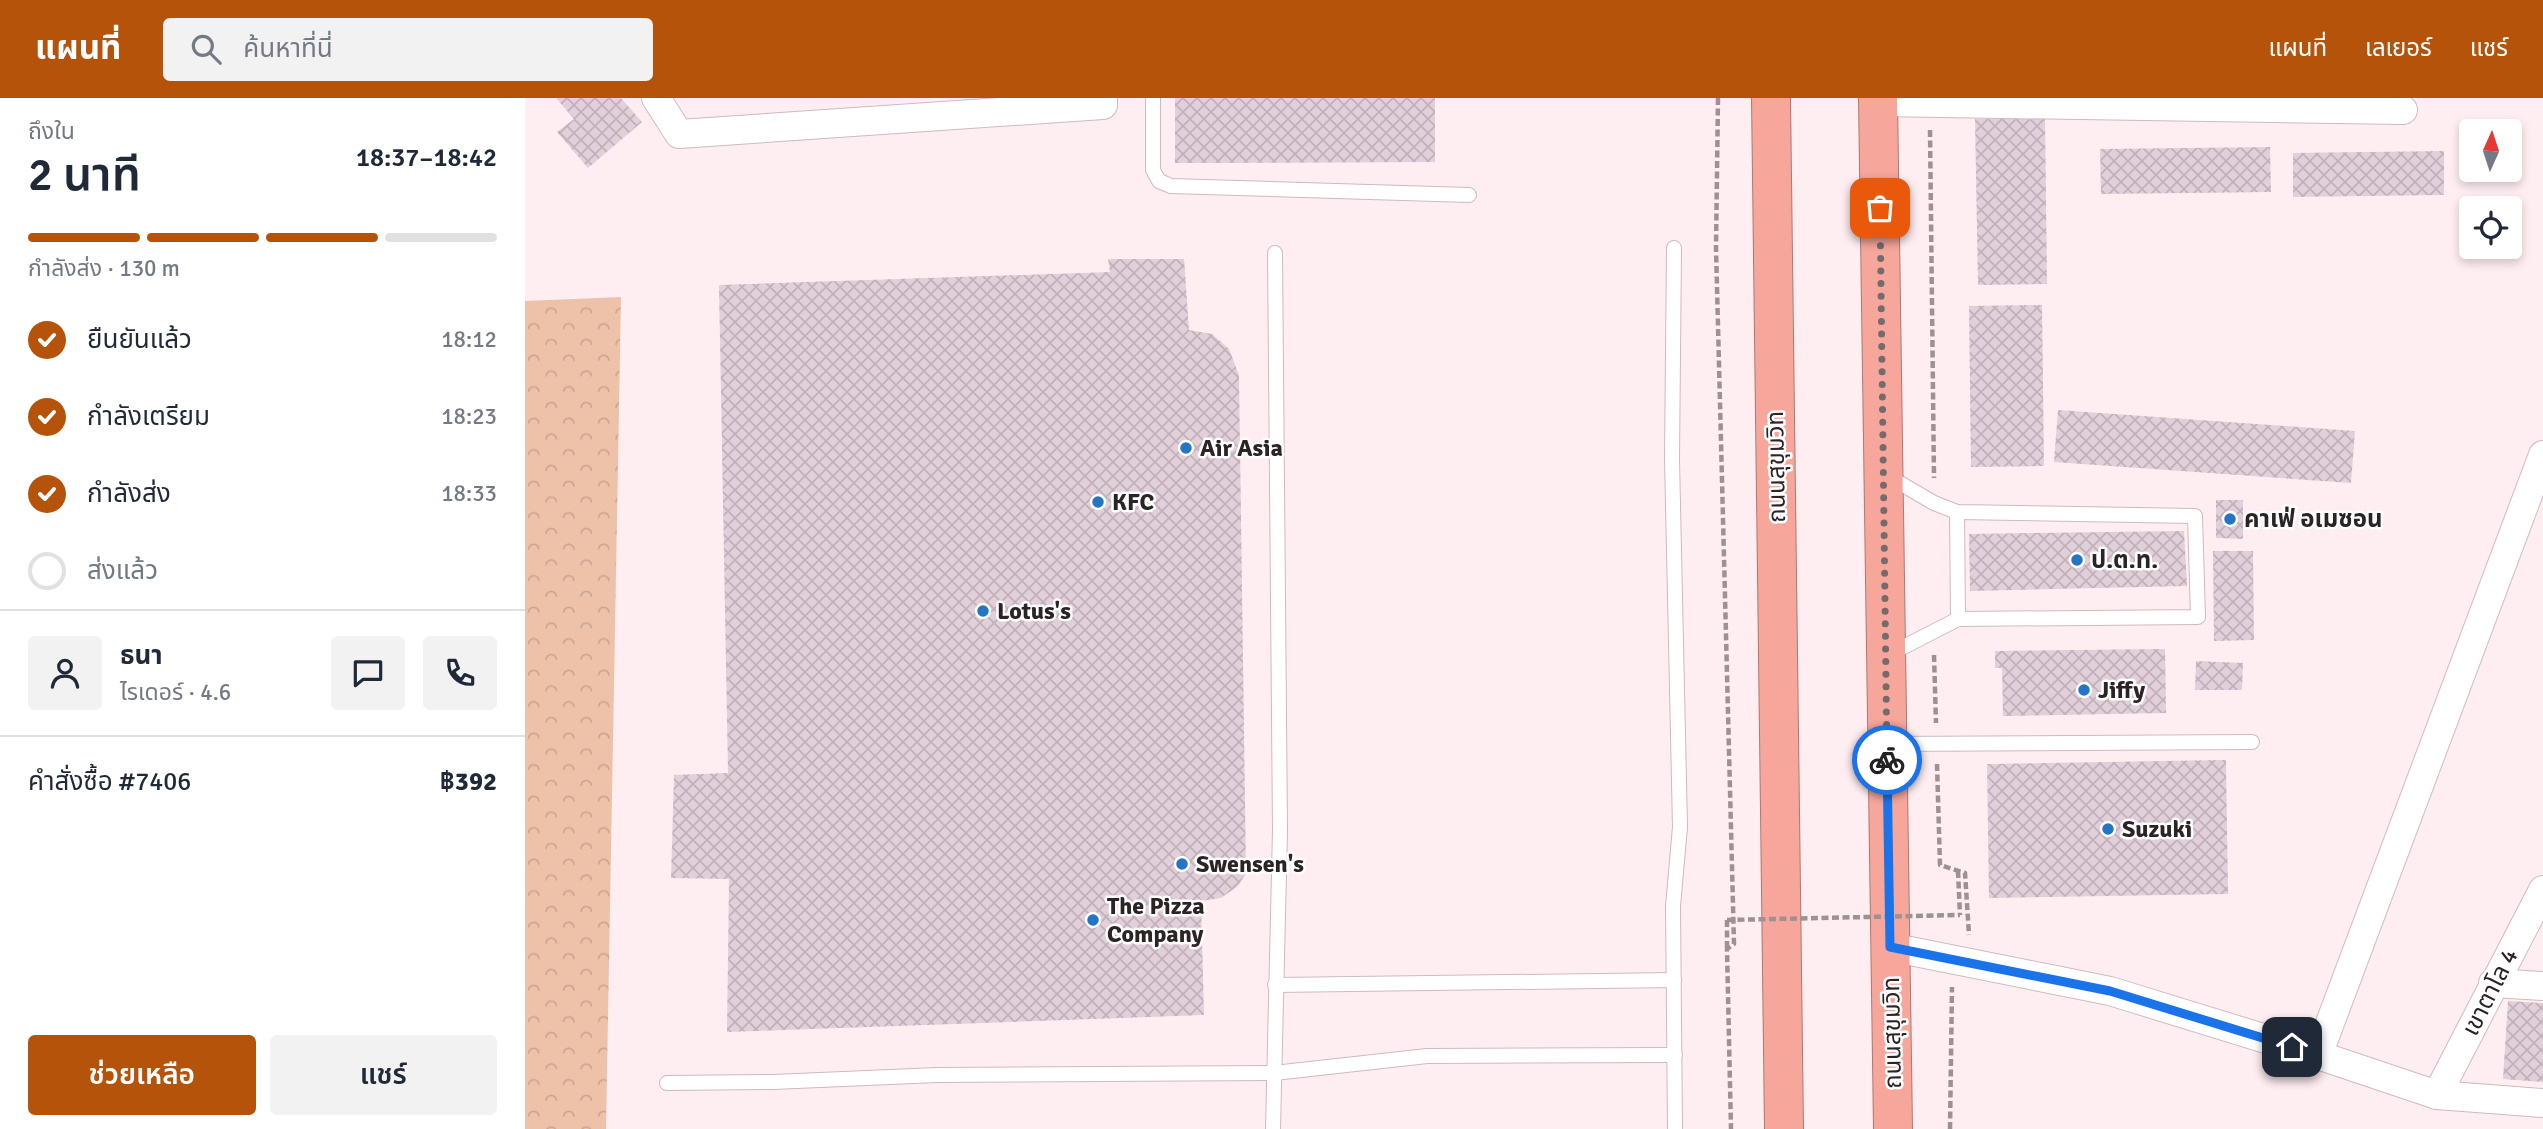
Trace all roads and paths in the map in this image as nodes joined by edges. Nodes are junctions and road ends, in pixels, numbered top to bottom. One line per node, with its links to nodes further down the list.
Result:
1 (656, 98): 6 (street)
2 (1153, 98): 8 (lane)
3 (1718, 98): 21 (path)
4 (1771, 98): 35 (highway, ถนนสุขุมวิท)
5 (1878, 100): 7 (street); 12 (highway, ถนนสุขุมวิท)
6 (1103, 101)
7 (2403, 110)
8 (1469, 195)
9 (1674, 248): 22 (lane)
10 (1275, 253): 24 (lane)
11 (2543, 455): 27 (street)
12 (1883, 473): 13 (lane); 15 (highway, ถนนสุขุมวิท)
13 (1957, 512): 14 (lane); 14 (lane)
14 (1958, 619): 15 (lane)
15 (1886, 656): 17 (highway, ถนนสุขุมวิท)
16 (2252, 742): 17 (lane)
17 (1887, 744): 20 (highway, ถนนสุขุมวิท)
18 (1958, 871): 21 (path, bridge)
19 (2543, 890): 23 (street, เขาตาโล 4)
20 (1890, 947): 27 (street); 36 (highway, ถนนสุขุมวิท)
21 (1727, 949): 34 (path)
22 (1674, 980): 24 (lane); 26 (lane)
23 (2494, 983): 25 (street); 30 (street, เขาตาโล 4)
24 (1275, 985): 28 (lane)
25 (2543, 986)
26 (1675, 1055): 28 (lane); 33 (lane)
27 (2318, 1055): 30 (street)
28 (1274, 1073): 29 (lane); 32 (lane)
29 (667, 1083)
30 (2437, 1095): 31 (street)
31 (2543, 1103)
32 (1273, 1129)
33 (1675, 1129)
34 (1731, 1129)
35 (1784, 1129)
36 (1893, 1129)

